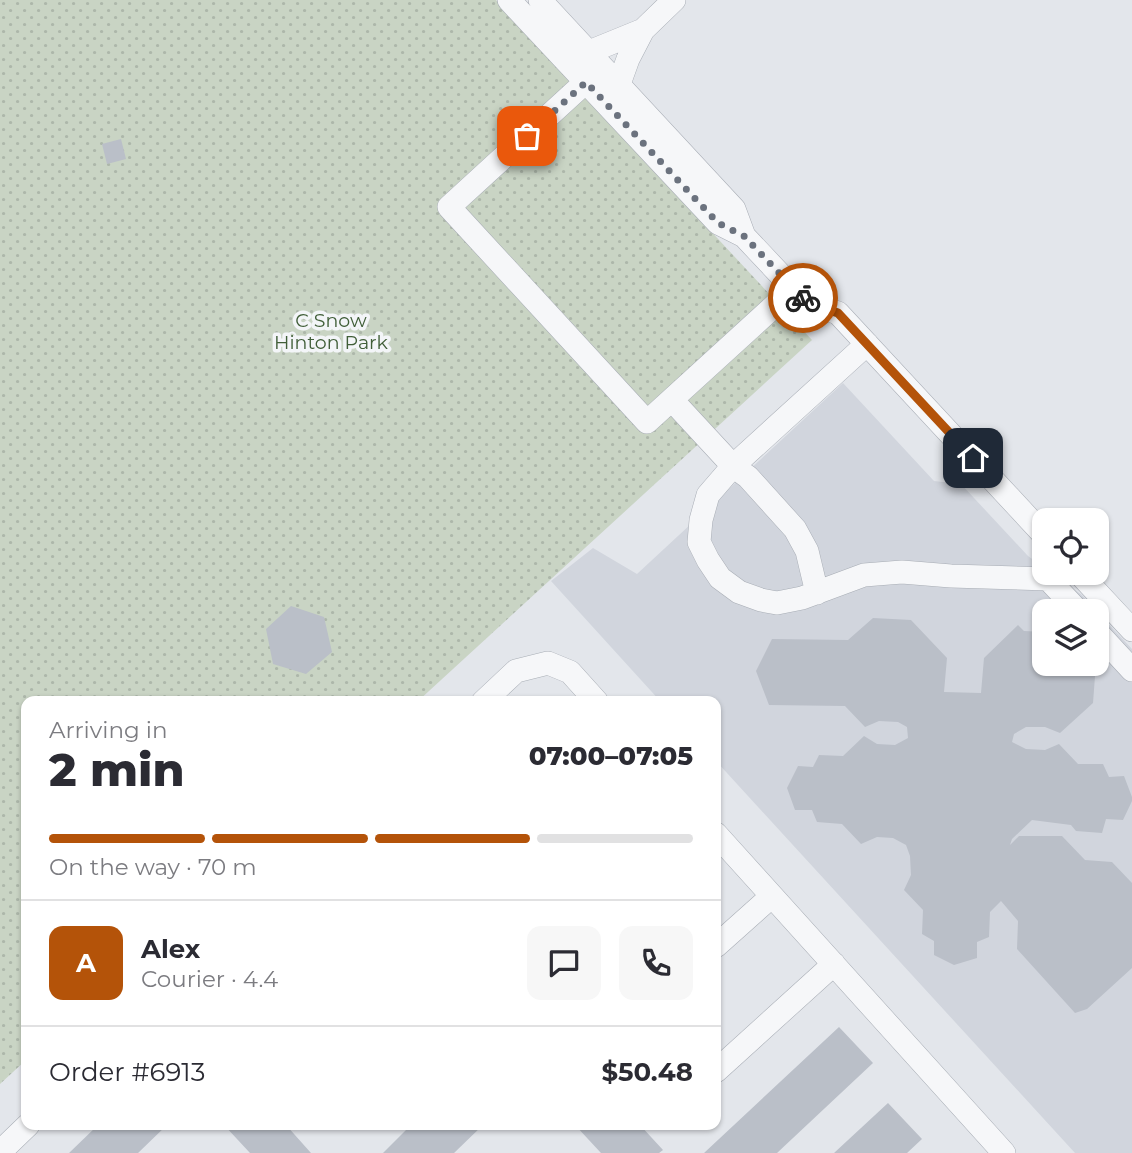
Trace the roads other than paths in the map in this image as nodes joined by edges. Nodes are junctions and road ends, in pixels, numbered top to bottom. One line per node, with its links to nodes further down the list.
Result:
1 (509, 0): 5 (street)
2 (540, 0): 5 (street)
3 (674, 0): 4 (street)
4 (643, 30): 5 (street); 6 (street)
5 (592, 67): 6 (street); 7 (street); 10 (street)
6 (619, 84): 7 (street)
7 (744, 236): 8 (street)
8 (794, 288): 9 (street); 10 (street)
9 (867, 344): 11 (street); 12 (street)
10 (672, 400): 11 (street)
11 (733, 467): 15 (street); 15 (street)
12 (1032, 522)
13 (1032, 576): 15 (street)
14 (1090, 585): 16 (street)
15 (817, 593)
16 (1132, 630)
17 (1109, 645): 18 (street)
18 (1132, 670)
19 (489, 696): 20 (street)
20 (592, 696)
21 (721, 840): 22 (street)
22 (772, 896): 23 (street); 24 (street)
23 (721, 942)
24 (834, 964): 25 (street); 28 (street)
25 (721, 1066)
26 (23, 1130): 27 (street)
27 (0, 1152)
28 (1004, 1153)

